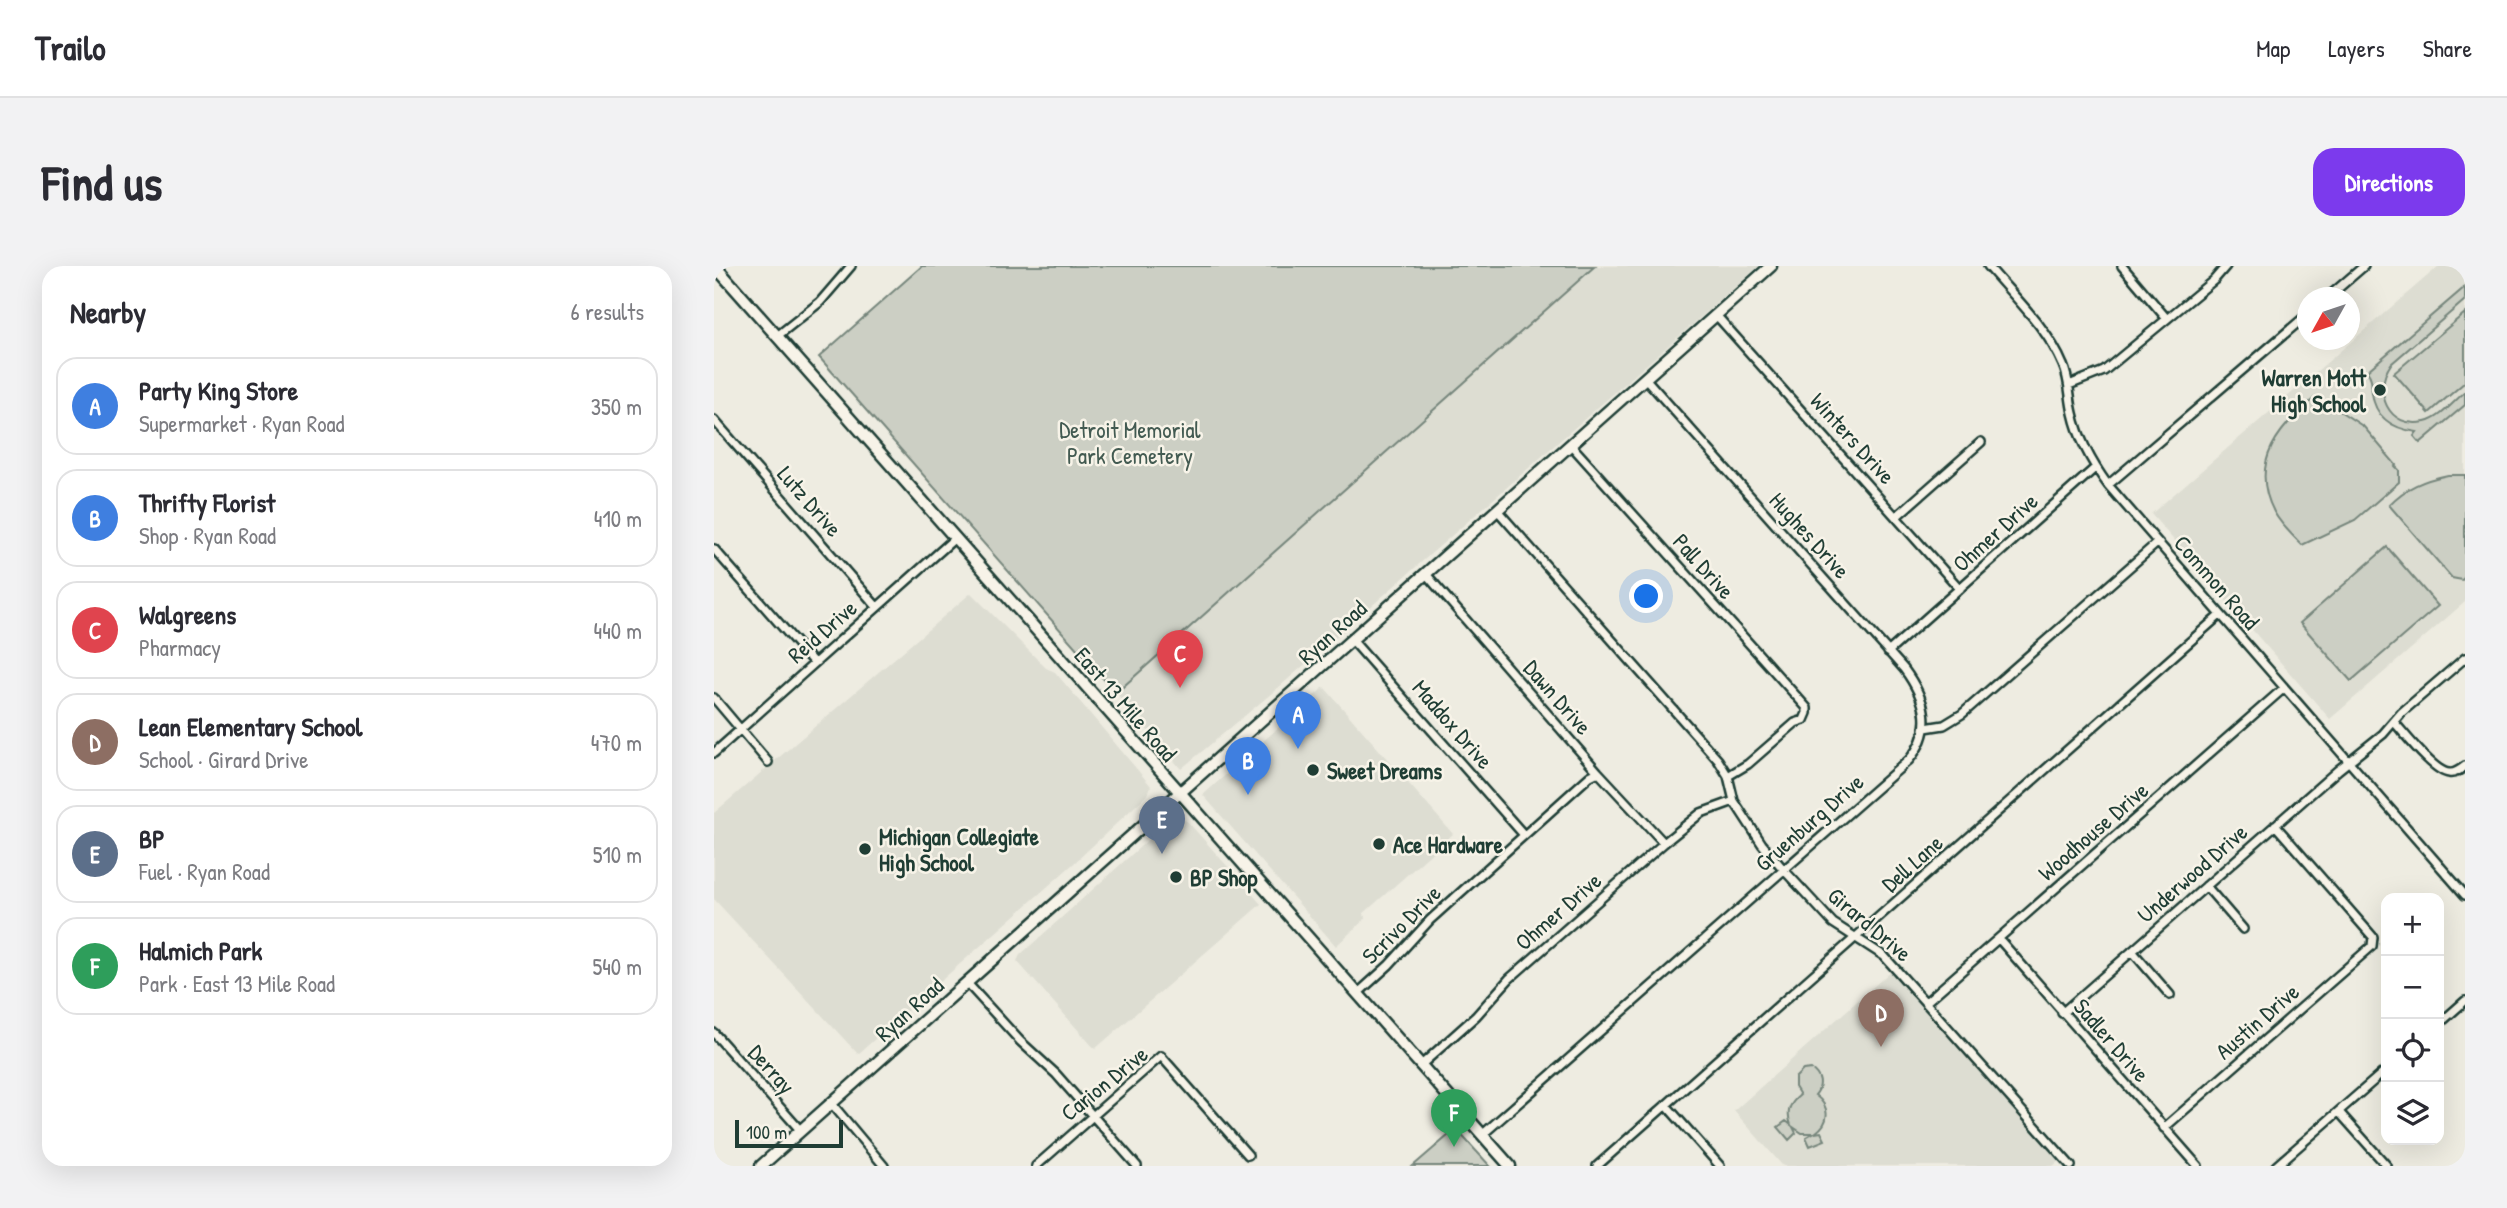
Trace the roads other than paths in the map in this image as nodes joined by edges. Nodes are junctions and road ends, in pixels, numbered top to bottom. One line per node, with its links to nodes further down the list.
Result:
1 (715, 266): 12 (main road, East 13 Mile Road)
2 (851, 266): 12 (street)
3 (1771, 266): 9 (main road, Ryan Road)
4 (1988, 266): 14 (street, Common Road)
5 (2122, 266): 10 (street)
6 (2227, 266): 10 (street)
7 (2364, 266): 8 (street)
8 (2340, 287)
9 (1716, 315): 13 (main road, Ryan Road); 21 (street, Winters Drive)
10 (2167, 318): 14 (street)
11 (2297, 323): 19 (street)
12 (776, 337): 22 (main road, East 13 Mile Road)
13 (1645, 378): 17 (main road, Ryan Road); 30 (street, Hughes Drive)
14 (2069, 385): 18 (street, Common Road)
15 (714, 420): 27 (street, Lutz Drive)
16 (1981, 442): 21 (street)
17 (1571, 445): 20 (main road, Ryan Road); 43 (street, Pall Drive)
18 (2095, 468): 19 (street, Common Road); 26 (street, Ohmer Drive)
19 (2108, 485): 23 (street, Common Road)
20 (1497, 510): 25 (main road, Ryan Road); 43 (street, Girard Drive)
21 (1897, 516): 26 (street, Winters Drive)
22 (955, 538): 27 (street, Reid Drive); 44 (main road, East 13 Mile Road)
23 (2157, 543): 28 (street, Common Road); 37 (street)
24 (714, 549): 32 (street)
25 (1426, 574): 29 (main road, Ryan Road); 42 (street, Dawn Drive)
26 (1960, 589): 30 (street, Ohmer Drive)
27 (877, 607): 32 (street, Reid Drive)
28 (2220, 615): 33 (street, Common Road); 53 (street, Dell Lane)
29 (1352, 639): 44 (main road, Ryan Road); 47 (street, Maddox Drive)
30 (1888, 652): 37 (street, Hughes Drive)
31 (2465, 658): 35 (street, Underwood Drive)
32 (814, 663): 36 (street, Reid Drive)
33 (2284, 688): 40 (street, Common Road); 54 (street, Woodhouse Drive)
34 (714, 698): 36 (street)
35 (2394, 722): 40 (street, Underwood Drive); 41 (street)
36 (740, 728): 38 (street, Reid Drive); 39 (street)
37 (1925, 728): 49 (street, Gruenburg Drive)
38 (714, 753)
39 (768, 762)
40 (2348, 762): 46 (street, Underwood Drive); 51 (street, Common Road)
41 (2465, 766)
42 (1598, 772): 47 (street, Scrivo Drive); 48 (street, Dawn Drive)
43 (1728, 776): 45 (street, Girard Drive)
44 (1179, 793): 56 (main road, Ryan Road); 57 (main road, East 13 Mile Road)
45 (1734, 801): 48 (street, Ohmer Drive); 49 (street, Girard Drive)
46 (2275, 825): 50 (street, Underwood Drive); 70 (street, Austin Drive)
47 (1524, 835): 57 (street, Scrivo Drive)
48 (1664, 844): 64 (street, Ohmer Drive)
49 (1784, 870): 53 (street, Girard Drive); 72 (street, Gruenburg Drive)
50 (2206, 886): 52 (street); 55 (street, Underwood Drive)
51 (2463, 889)
52 (2243, 929)
53 (1856, 938): 60 (street, Girard Drive); 67 (street, Dell Lane)
54 (1999, 939): 60 (street, Woodhouse Drive); 61 (street, Sadler Drive)
55 (2132, 951): 58 (street); 61 (street, Underwood Drive)
56 (967, 983): 66 (main road, Ryan Road); 69 (street)
57 (1357, 994): 64 (main road, East 13 Mile Road)
58 (2170, 995)
59 (2465, 1001): 62 (street)
60 (1926, 1002): 81 (street, Girard Drive)
61 (2062, 1013): 70 (street, Sadler Drive)
62 (2444, 1020)
63 (714, 1033): 71 (street, Derray)
64 (1420, 1066): 72 (main road, East 13 Mile Road)
65 (2381, 1074): 68 (street)
66 (832, 1104): 71 (main road, Ryan Road); 75 (street)
67 (1666, 1105): 79 (street, Dell Lane); 80 (street)
68 (2339, 1112): 83 (street); 84 (street)
69 (1093, 1116): 73 (street, Carion Drive); 76 (street, Carion Drive); 77 (street)
70 (2164, 1128): 82 (street, Sadler Drive)
71 (801, 1131): 74 (main road, Ryan Road)
72 (1482, 1135): 78 (main road, East 13 Mile Road)
73 (1248, 1156)
74 (761, 1166)
75 (884, 1166)
76 (1036, 1166)
77 (1137, 1166)
78 (1510, 1166)
79 (1597, 1166)
80 (1720, 1166)
81 (2071, 1166)
82 (2198, 1166)
83 (2276, 1166)
84 (2387, 1166)

